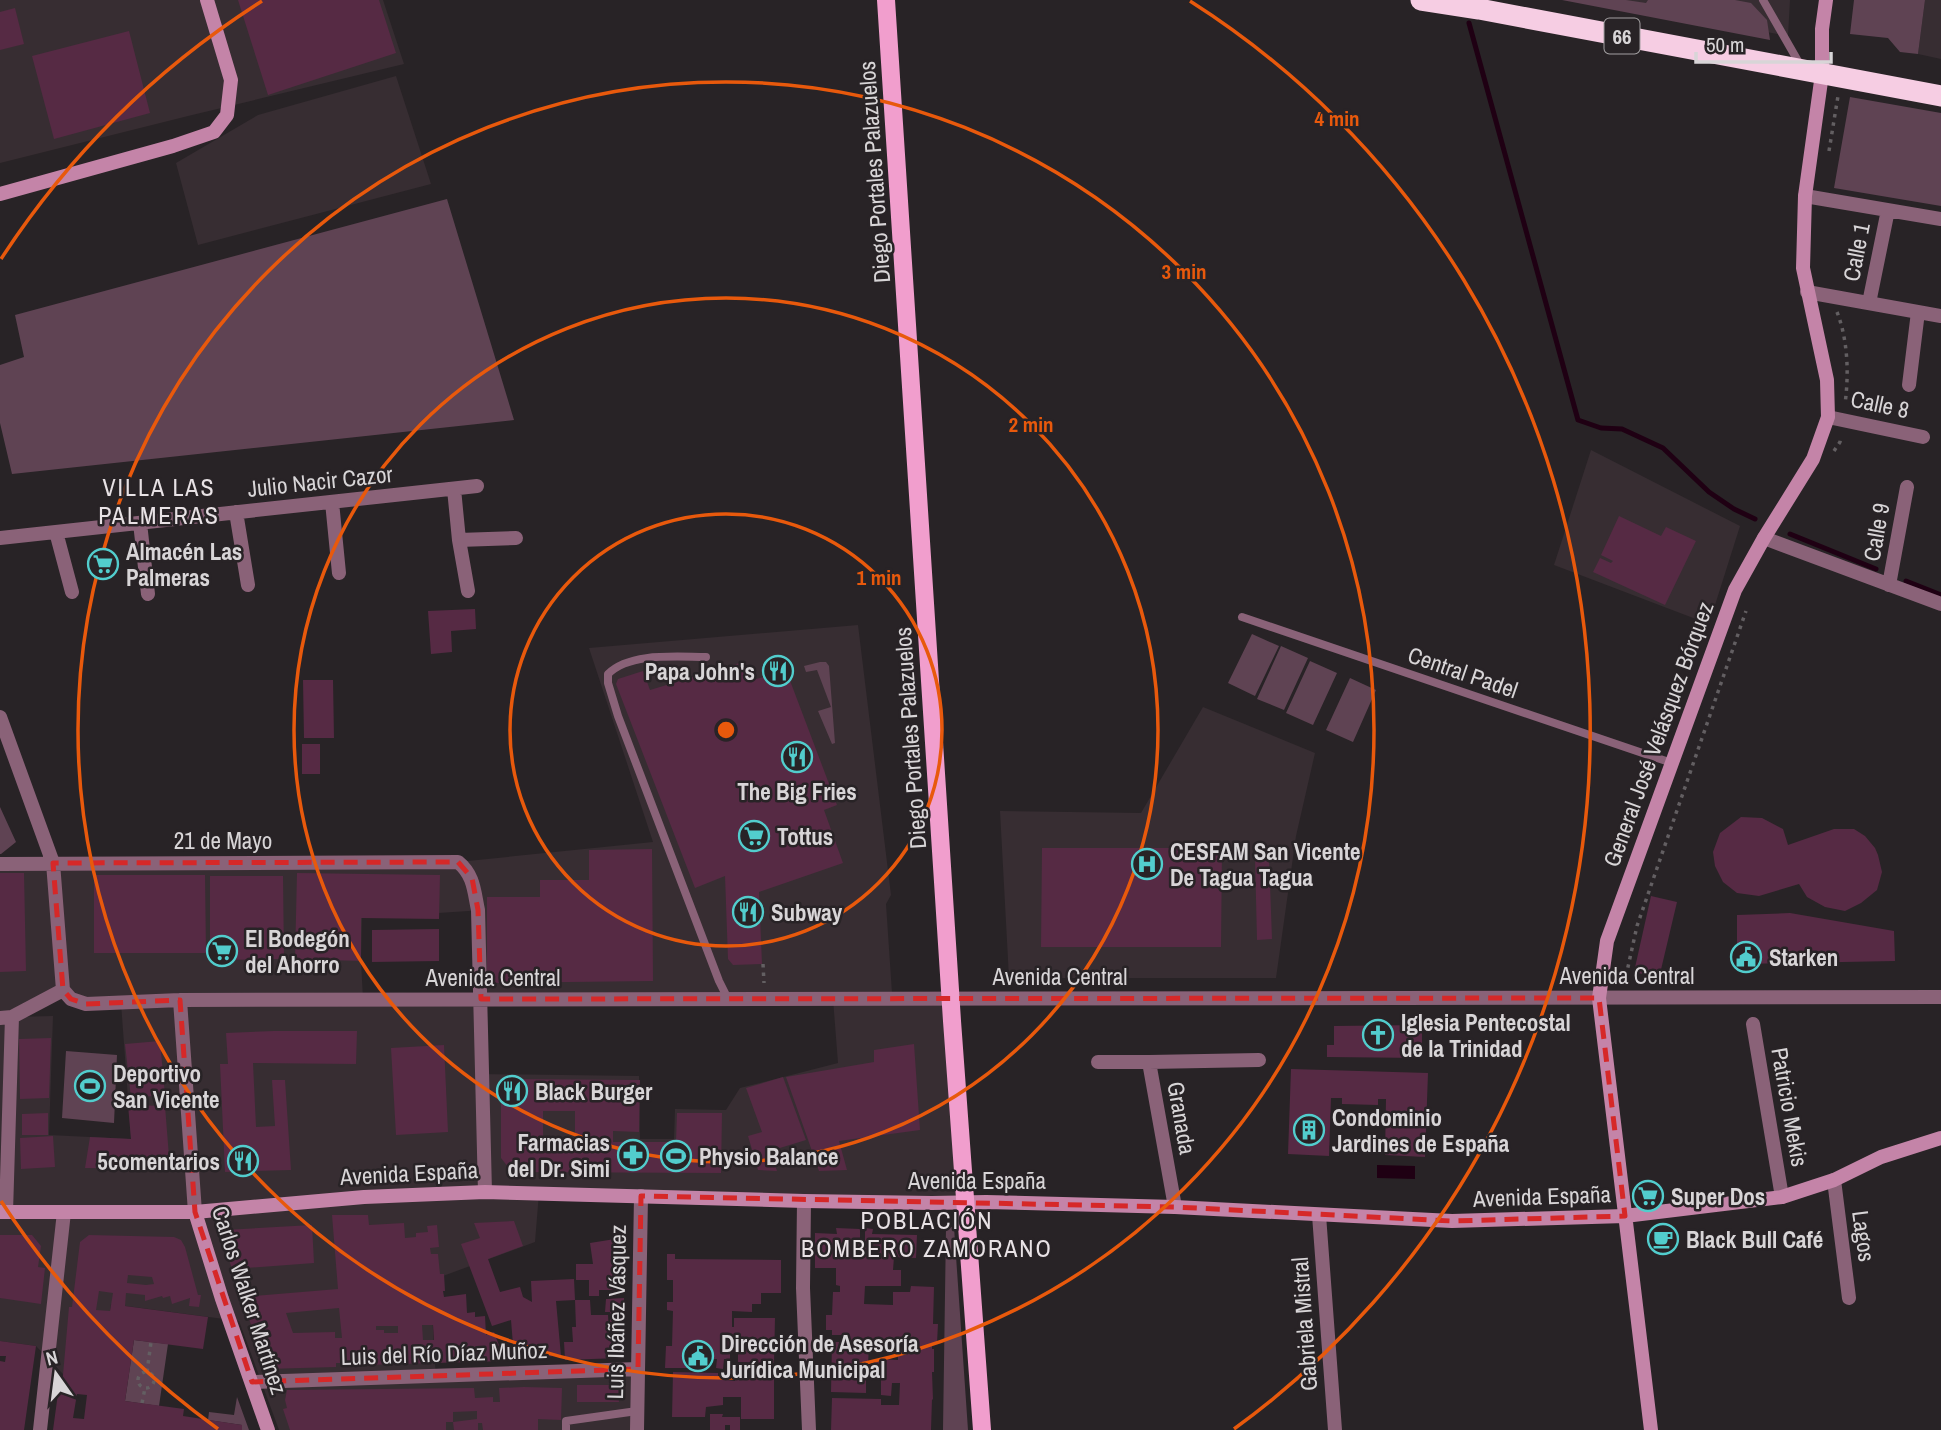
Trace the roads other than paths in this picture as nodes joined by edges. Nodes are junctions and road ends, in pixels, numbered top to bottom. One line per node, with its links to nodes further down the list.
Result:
1 (207, 0): 9 (street)
2 (886, 0): 49 (main road, Diego Portales Palazuelos)
3 (1421, 0): 6 (highway, 66)
4 (1763, 0): 7 (lane)
5 (1826, 0): 7 (street, General José Velásquez Bórquez)
6 (1485, 5): 7 (highway, 66)
7 (1813, 72): 8 (highway, 66); 10 (street, General José Velásquez Bórquez)
8 (1941, 96)
9 (0, 194)
10 (1805, 196): 11 (street); 13 (street, General José Velásquez Bórquez)
11 (1888, 210): 12 (street); 14 (street, Calle 1)
12 (1941, 219)
13 (1807, 292): 14 (street); 18 (street, General José Velásquez Bórquez)
14 (1869, 303): 15 (street)
15 (1919, 312): 16 (street); 17 (street)
16 (1941, 316)
17 (1909, 385)
18 (1828, 417): 19 (street, Calle 8); 29 (street, General José Velásquez Bórquez)
19 (1923, 437)
20 (477, 486): 22 (street, Julio Nacir Cazor)
21 (1907, 487): 33 (street, Calle 9)
22 (454, 489): 23 (street, Julio Nacir Cazor); 30 (street)
23 (332, 502): 24 (street, Julio Nacir Cazor); 31 (street)
24 (236, 512): 25 (street, Julio Nacir Cazor); 32 (street)
25 (139, 523): 26 (street, Julio Nacir Cazor); 36 (street)
26 (56, 532): 27 (street, Julio Nacir Cazor); 35 (street)
27 (0, 538)
28 (516, 538): 30 (street)
29 (1764, 538): 33 (street); 41 (street, General José Velásquez Bórquez)
30 (460, 540): 34 (street)
31 (339, 573)
32 (248, 585)
33 (1889, 585): 37 (street)
34 (468, 591)
35 (72, 592)
36 (148, 594)
37 (1941, 604)
38 (1242, 617): 41 (lane, Central Padel)
39 (706, 657): 48 (lane)
40 (0, 717): 42 (street)
41 (1672, 763): 46 (street, General José Velásquez Bórquez)
42 (53, 863): 43 (street, 21 de Mayo); 44 (street); 47 (street, 21 de Mayo)
43 (0, 864)
44 (63, 990): 50 (street); 51 (street)
45 (1941, 997): 46 (street, Avenida Central)
46 (1598, 998): 49 (street, Avenida Central); 68 (street, General José Velásquez Bórquez)
47 (481, 999): 48 (street, Avenida Central); 50 (street, Avenida Central); 58 (street)
48 (729, 999): 49 (street, Avenida Central)
49 (951, 999): 62 (main road, Diego Portales Palazuelos)
50 (180, 1000): 66 (street, Carlos Walker Martínez)
51 (6, 1018): 64 (street)
52 (1753, 1024): 60 (street, Patricio Mekis)
53 (1259, 1060): 55 (street, Granada)
54 (1098, 1062): 55 (street)
55 (1149, 1062): 63 (street, Granada)
56 (1941, 1138): 57 (street, Avenida España)
57 (1833, 1180): 60 (street, Avenida España); 69 (street, Lagos)
58 (485, 1192): 59 (street, Avenida España); 66 (street, Avenida España)
59 (641, 1196): 61 (street, Avenida España); 70 (street, Luis Ibáñez Vásquez)
60 (1782, 1197): 68 (street, Avenida España)
61 (804, 1201): 62 (street, Avenida España); 77 (street)
62 (965, 1202): 63 (street, Avenida España); 78 (main road, Diego Portales Palazuelos)
63 (1175, 1207): 67 (street, Avenida España)
64 (3, 1212): 65 (street, Avenida España)
65 (64, 1212): 66 (street, Avenida España); 73 (street)
66 (195, 1212): 71 (street, Carlos Walker Martínez)
67 (1319, 1214): 68 (street, Avenida España); 79 (street, Gabriela Mistral)
68 (1625, 1216): 80 (street, General José Velásquez Bórquez)
69 (1849, 1298)
70 (638, 1369): 71 (street, Luis del Río Díaz Muñoz); 72 (street, Luis Ibáñez Vásquez)
71 (252, 1382): 74 (street, Carlos Walker Martínez)
72 (637, 1411): 75 (lane); 76 (street, Luis Ibáñez Vásquez)
73 (40, 1430)
74 (268, 1430)
75 (565, 1430)
76 (637, 1430)
77 (809, 1430)
78 (982, 1430)
79 (1335, 1430)
80 (1651, 1430)

